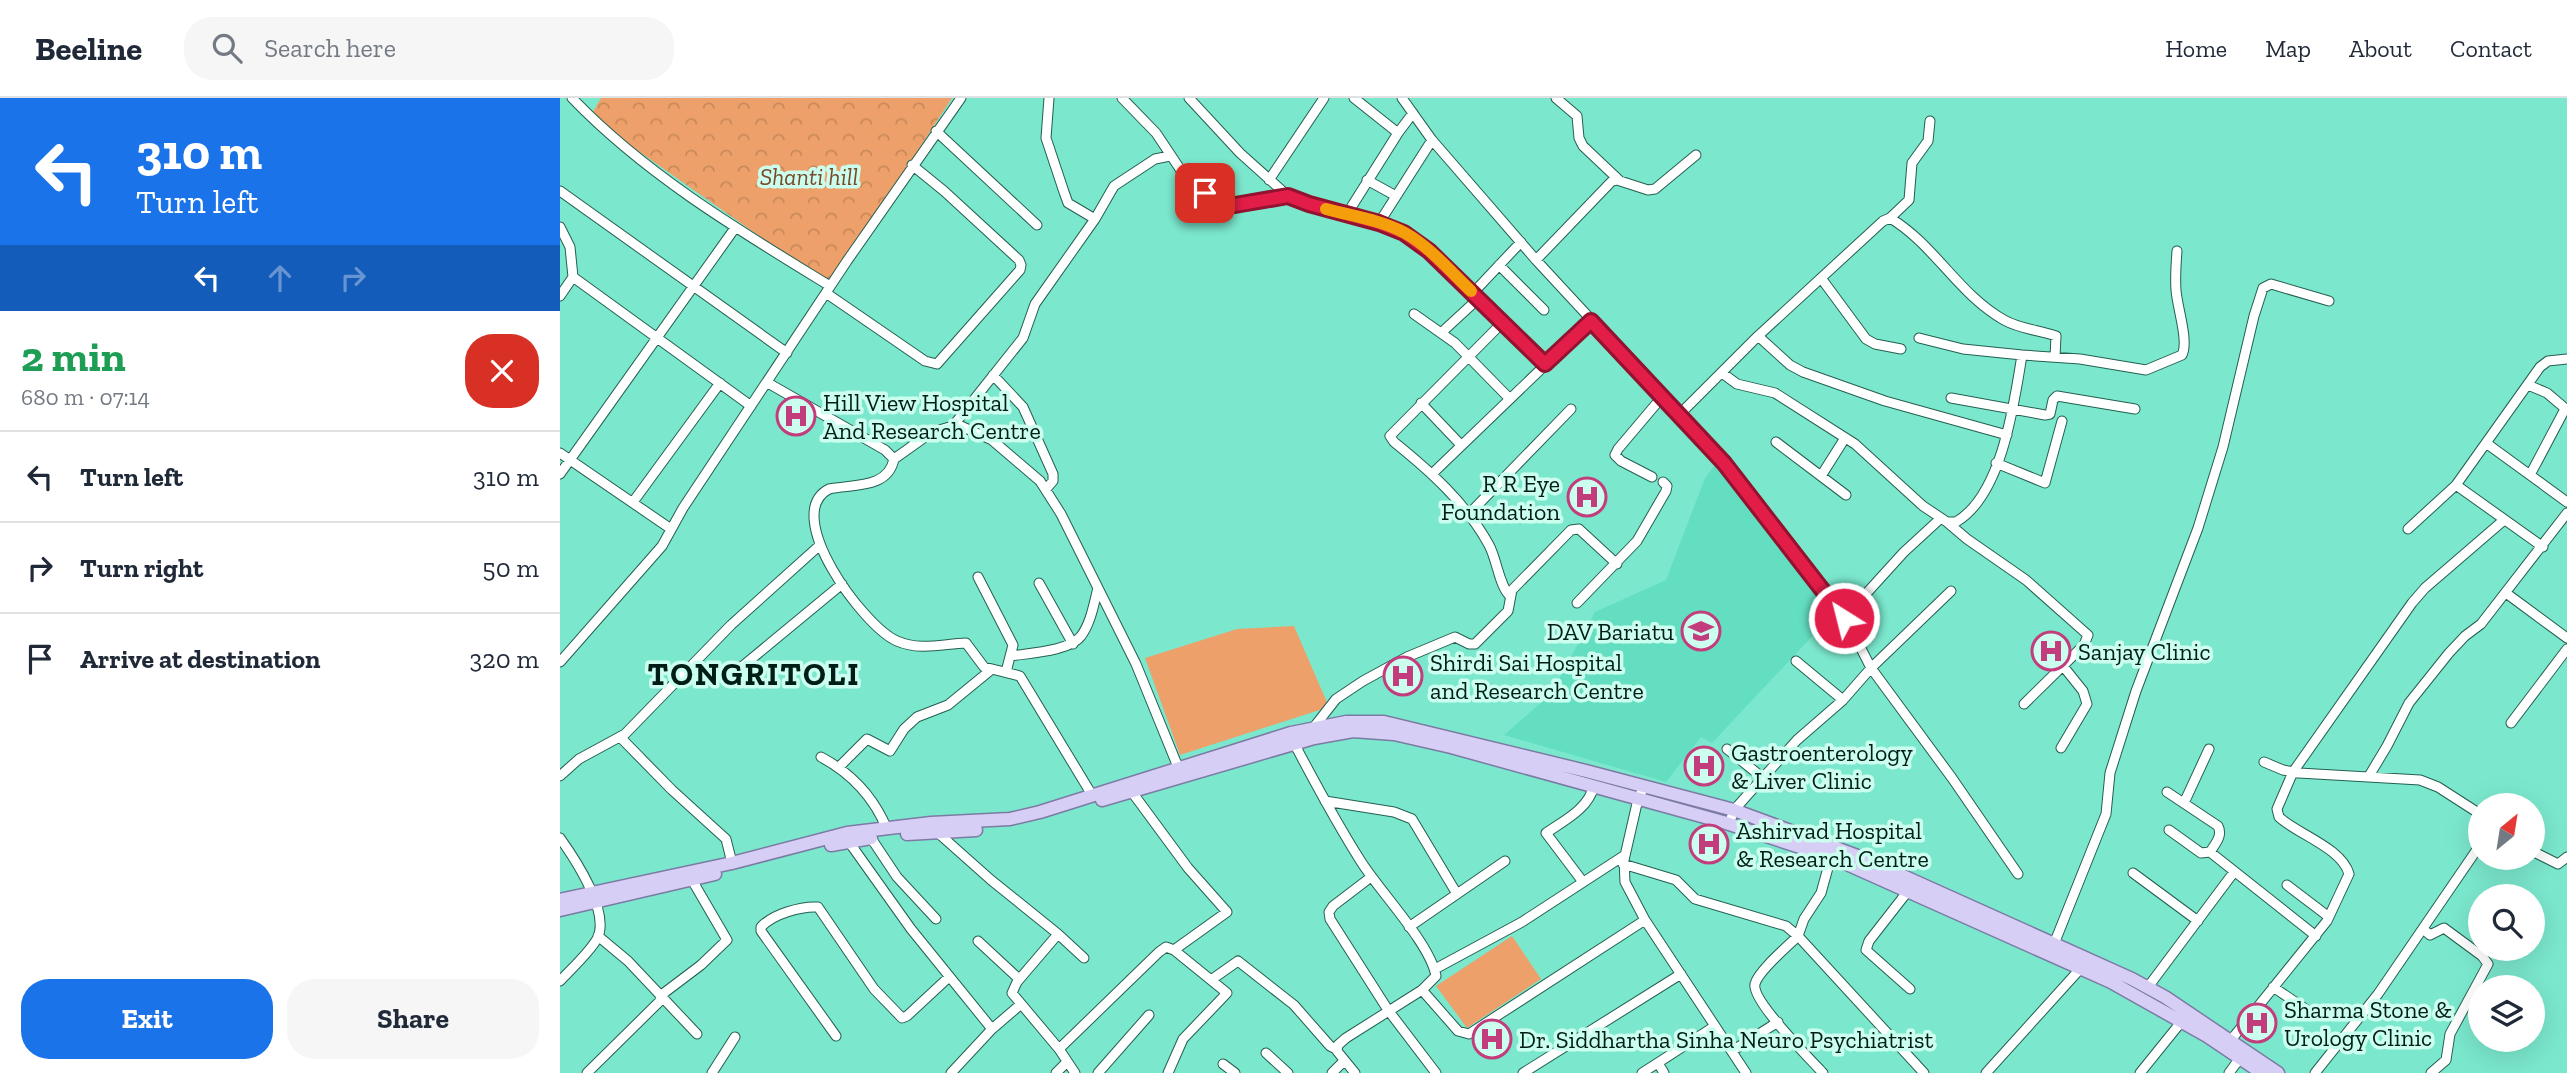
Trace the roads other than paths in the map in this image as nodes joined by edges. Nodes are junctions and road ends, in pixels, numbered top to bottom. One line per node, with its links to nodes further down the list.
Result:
1 (572, 98): 30 (street)
2 (961, 98): 12 (street)
3 (1049, 98): 26 (street)
4 (1122, 98): 16 (street)
5 (1189, 98): 18 (street)
6 (1324, 98): 18 (street)
7 (1354, 98): 13 (street)
8 (1402, 98): 10 (street)
9 (1556, 98): 20 (street)
10 (1413, 113): 13 (street); 14 (street)
11 (1930, 121): 25 (street)
12 (936, 131): 17 (street); 28 (street)
13 (1398, 132): 19 (street)
14 (1432, 140): 23 (street); 31 (street)
15 (1696, 155): 20 (street)
16 (1170, 156): 22 (street); 26 (street)
17 (912, 165): 38 (street); 38 (street)
18 (1269, 180): 22 (street)
19 (1367, 180): 23 (street); 24 (street)
20 (1620, 181): 33 (street)
21 (560, 191): 37 (street)
22 (1288, 196): 24 (street)
23 (1396, 196): 27 (street)
24 (1347, 214): 27 (street)
25 (1890, 218): 36 (street); 54 (street)
26 (1095, 219): 58 (street)
27 (1379, 223): 39 (street)
28 (1037, 225)
29 (560, 227): 35 (street)
30 (735, 228): 37 (street); 38 (street)
31 (1521, 242): 33 (street); 34 (street)
32 (2178, 251): 54 (street)
33 (1536, 260): 44 (street)
34 (1499, 265): 39 (street); 42 (street)
35 (573, 277): 40 (street); 47 (street)
36 (1821, 278): 48 (street); 50 (street)
37 (695, 286): 47 (street); 51 (street)
38 (828, 290): 51 (street)
39 (1476, 295): 45 (street); 46 (street)
40 (560, 296)
41 (2329, 301): 187 (street)
42 (1544, 310)
43 (1414, 314): 46 (street)
44 (1591, 321): 56 (street); 62 (street)
45 (1503, 322): 53 (street); 56 (street)
46 (1441, 333): 53 (street)
47 (658, 337): 59 (street); 81 (street)
48 (1758, 337): 57 (street); 74 (street)
49 (1919, 338): 52 (street)
50 (1901, 349)
51 (787, 353): 60 (street)
52 (2022, 355): 54 (street); 70 (street)
53 (1469, 356): 63 (street); 65 (street)
54 (2055, 358)
55 (2567, 359): 61 (street)
56 (1545, 364): 63 (street)
57 (1722, 373): 71 (street); 75 (street)
58 (993, 375): 73 (street); 90 (street)
59 (720, 383): 66 (street); 92 (street)
60 (768, 383): 66 (street); 80 (street)
61 (2528, 385): 68 (street); 77 (street)
62 (1661, 397): 71 (street); 87 (street)
63 (1509, 398): 78 (street)
64 (1951, 398): 70 (street)
65 (1421, 403): 78 (street); 83 (street)
66 (751, 406): 98 (street)
67 (2135, 409): 70 (street)
68 (2566, 409): 86 (street)
69 (1571, 410): 95 (street)
70 (2013, 411): 74 (street)
71 (1679, 415): 111 (street)
72 (2062, 421): 82 (street)
73 (953, 426): 80 (street); 90 (street)
74 (2007, 435): 82 (street)
75 (1844, 438): 85 (street); 96 (street)
76 (1776, 442): 85 (street)
77 (2486, 443): 86 (street); 89 (street)
78 (1460, 444): 83 (street)
79 (560, 453): 81 (street)
80 (894, 459): 100 (street)
81 (570, 460): 84 (street); 92 (street)
82 (1996, 463): 96 (street)
83 (1433, 473): 95 (street)
84 (560, 474)
85 (1821, 475): 91 (street)
86 (2530, 475): 93 (street)
87 (1652, 477)
88 (1663, 482): 102 (street)
89 (2456, 485): 97 (street); 99 (street)
90 (1046, 489): 106 (street)
91 (1846, 495)
92 (633, 502): 98 (street)
93 (2567, 502)
94 (2567, 513): 101 (street)
95 (1468, 515): 109 (street)
96 (1944, 520): 111 (street); 118 (street)
97 (2504, 520): 101 (street); 136 (street)
98 (671, 529): 117 (street)
99 (2409, 529)
100 (820, 545): 105 (street); 127 (street)
101 (2543, 547): 108 (street)
102 (1617, 564): 109 (street); 110 (street)
103 (978, 576): 115 (street)
104 (1039, 583): 113 (street)
105 (842, 584): 120 (street); 121 (street)
106 (1098, 588): 113 (street); 135 (street)
107 (1951, 591): 119 (street)
108 (2506, 593): 112 (street); 138 (street)
109 (1509, 595): 126 (street)
110 (1577, 603)
111 (1844, 618): 119 (street)
112 (2567, 638)
113 (1073, 643): 115 (street)
114 (2567, 649): 125 (street)
115 (1011, 656): 122 (street)
116 (1796, 661): 123 (street)
117 (560, 662)
118 (2063, 666): 124 (street); 129 (street)
119 (1871, 668): 123 (street); 166 (street)
120 (992, 669): 122 (street); 134 (street)
121 (738, 670)
122 (1006, 672): 144 (street)
123 (1843, 701): 139 (street)
124 (2024, 704)
125 (2511, 723)
126 (1314, 727): 135 (main road); 140 (main road)
127 (621, 738): 137 (street); 162 (street)
128 (1294, 743): 140 (main road); 141 (main road); 145 (street)
129 (2061, 748)
130 (1727, 749): 139 (street)
131 (2209, 749): 146 (street)
132 (821, 757): 134 (street)
133 (2264, 762): 136 (street)
134 (839, 767): 150 (street)
135 (1178, 767): 141 (main road)
136 (2293, 772): 138 (street); 176 (street)
137 (560, 776)
138 (2369, 776): 147 (street)
139 (1763, 778): 148 (street)
140 (1587, 780): 143 (main road); 169 (street)
141 (1129, 788): 144 (main road); 152 (main road); 188 (street)
142 (2167, 792): 146 (street)
143 (1641, 793): 148 (main road); 149 (main road); 160 (street)
144 (1092, 795): 150 (main road)
145 (1325, 801): 167 (street); 172 (street)
146 (2184, 803): 156 (street)
147 (2468, 807)
148 (1734, 810): 149 (street); 187 (main road)
149 (1728, 824): 157 (main road)
150 (887, 829): 162 (main road)
151 (2169, 830): 156 (street)
152 (937, 832): 154 (main road); 182 (street)
153 (560, 838): 173 (street)
154 (871, 838): 155 (main road); 177 (street)
155 (849, 842): 168 (main road); 193 (street)
156 (2210, 852): 164 (street)
157 (1831, 857): 171 (main road); 184 (street)
158 (2567, 857): 159 (street)
159 (2545, 858)
160 (1624, 860): 169 (street); 178 (street); 184 (street)
161 (1505, 861): 172 (street)
162 (732, 863): 173 (main road)
163 (2468, 863): 181 (street)
164 (2234, 872): 179 (street); 185 (street)
165 (2133, 873): 179 (street)
166 (2018, 874)
167 (1371, 877): 180 (street); 203 (street)
168 (692, 880): 173 (main road); 201 (street)
169 (1583, 882): 190 (street)
170 (2287, 885): 176 (street)
171 (1908, 891): 191 (main road); 199 (street)
172 (1458, 894): 180 (street)
173 (594, 899): 174 (main road); 175 (main road); 183 (street)
174 (560, 900)
175 (560, 910)
176 (2329, 917): 185 (street)
177 (936, 919)
178 (1645, 920): 192 (street); 200 (street)
179 (2198, 921): 197 (street)
180 (1409, 927): 190 (street)
181 (2423, 929): 246 (street); 247 (street)
182 (1058, 934): 189 (street); 194 (street)
183 (598, 936): 196 (street); 201 (street)
184 (1798, 936): 207 (street); 240 (street)
185 (2316, 936): 198 (street)
186 (978, 941): 194 (street)
187 (2054, 944): 197 (main road)
188 (1174, 950): 195 (street); 214 (street)
189 (1084, 958)
190 (1435, 968): 200 (street)
191 (2081, 968): 206 (main road); 241 (street)
192 (1681, 974): 208 (street); 235 (street)
193 (949, 977): 209 (street); 211 (street)
194 (1019, 979): 202 (street)
195 (1211, 980): 215 (street); 229 (street)
196 (560, 981)
197 (2148, 987): 213 (main road)
198 (2273, 987): 204 (street); 213 (street)
199 (1910, 989)
200 (1422, 990): 203 (street)
201 (661, 998): 210 (street); 223 (street)
202 (1020, 1005): 209 (street); 214 (street)
203 (1388, 1010): 215 (street); 234 (street)
204 (2307, 1010)
205 (1149, 1015): 228 (street)
206 (2182, 1021): 218 (main road); 242 (street)
207 (1778, 1023): 216 (street); 239 (street)
208 (1715, 1026): 216 (street); 221 (street)
209 (992, 1029): 225 (street)
210 (697, 1034)
211 (836, 1036)
212 (735, 1037): 224 (street)
213 (2231, 1040): 218 (main road)
214 (1059, 1049): 220 (street)
215 (1336, 1049): 219 (street)
216 (1732, 1051): 238 (street)
217 (1266, 1053): 231 (street)
218 (2243, 1054): 243 (street); 244 (main road); 245 (main road)
219 (1344, 1061): 232 (street); 233 (street)
220 (1067, 1062): 226 (street); 227 (street)
221 (1658, 1063): 236 (street); 237 (street)
222 (1223, 1064): 230 (street)
223 (587, 1073)
224 (712, 1073)
225 (951, 1073)
226 (1056, 1073)
227 (1076, 1073)
228 (1098, 1073)
229 (1168, 1073)
230 (1235, 1073)
231 (1288, 1073)
232 (1332, 1073)
233 (1355, 1073)
234 (1436, 1073)
235 (1523, 1073)
236 (1642, 1073)
237 (1664, 1073)
238 (1746, 1073)
239 (1823, 1073)
240 (1924, 1073)
241 (1986, 1073)
242 (2140, 1073)
243 (2230, 1073)
244 (2262, 1073)
245 (2278, 1073)
246 (2315, 1073)
247 (2431, 1073)

